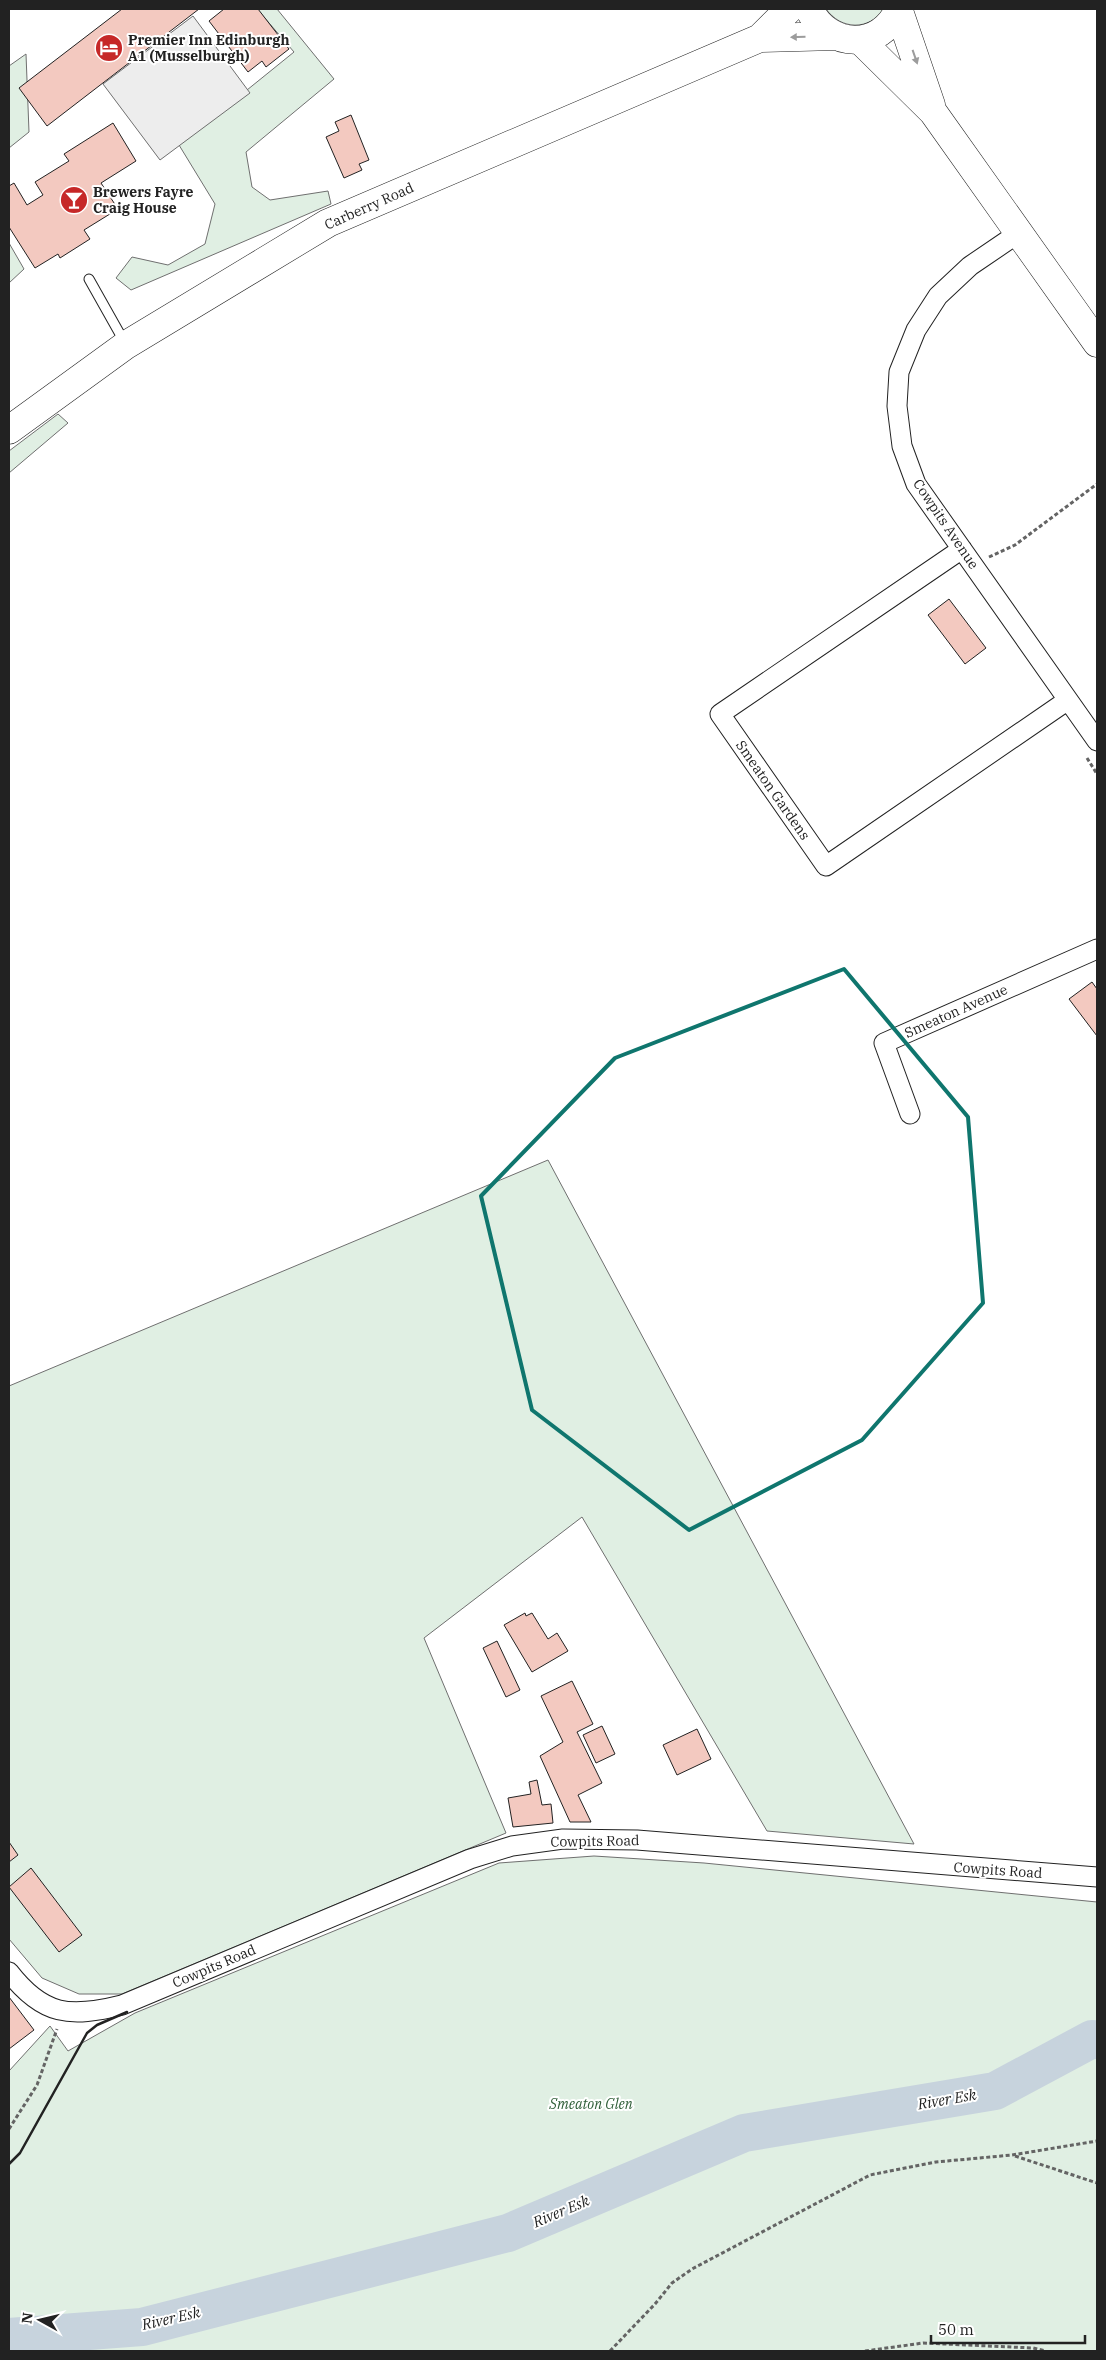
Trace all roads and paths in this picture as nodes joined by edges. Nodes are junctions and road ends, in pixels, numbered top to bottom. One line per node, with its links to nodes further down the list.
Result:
1 (790, 9): 4 (main road, Carberry Road)
2 (810, 9): 5 (main road)
3 (899, 10): 5 (main road); 6 (main road, one-way to 6)
4 (760, 38): 5 (main road, Carberry Road, one-way to 4); 10 (main road, Carberry Road)
5 (848, 38): 6 (main road)
6 (934, 112): 7 (main road)
7 (1020, 232): 9 (main road); 13 (street, Cowpits Avenue)
8 (89, 278): 10 (lane)
9 (1097, 343)
10 (126, 345): 11 (main road, Carberry Road)
11 (9, 430)
12 (1097, 484): 14 (path)
13 (962, 549): 14 (street, Cowpits Avenue); 15 (street, Smeaton Gardens)
14 (973, 565): 15 (street, Cowpits Avenue)
15 (1068, 700): 16 (street, Cowpits Avenue)
16 (1097, 741)
17 (1097, 949): 18 (street, Smeaton Avenue)
18 (910, 1114)
19 (1097, 1877): 21 (street, Cowpits Road)
20 (9, 1972): 21 (street, Cowpits Road)
21 (63, 2011): 22 (path)
22 (9, 2129)
23 (1097, 2141): 24 (path)
24 (1012, 2155): 25 (path); 26 (path)
25 (1097, 2183)
26 (610, 2351)
27 (865, 2351): 28 (path)
28 (1046, 2351)

